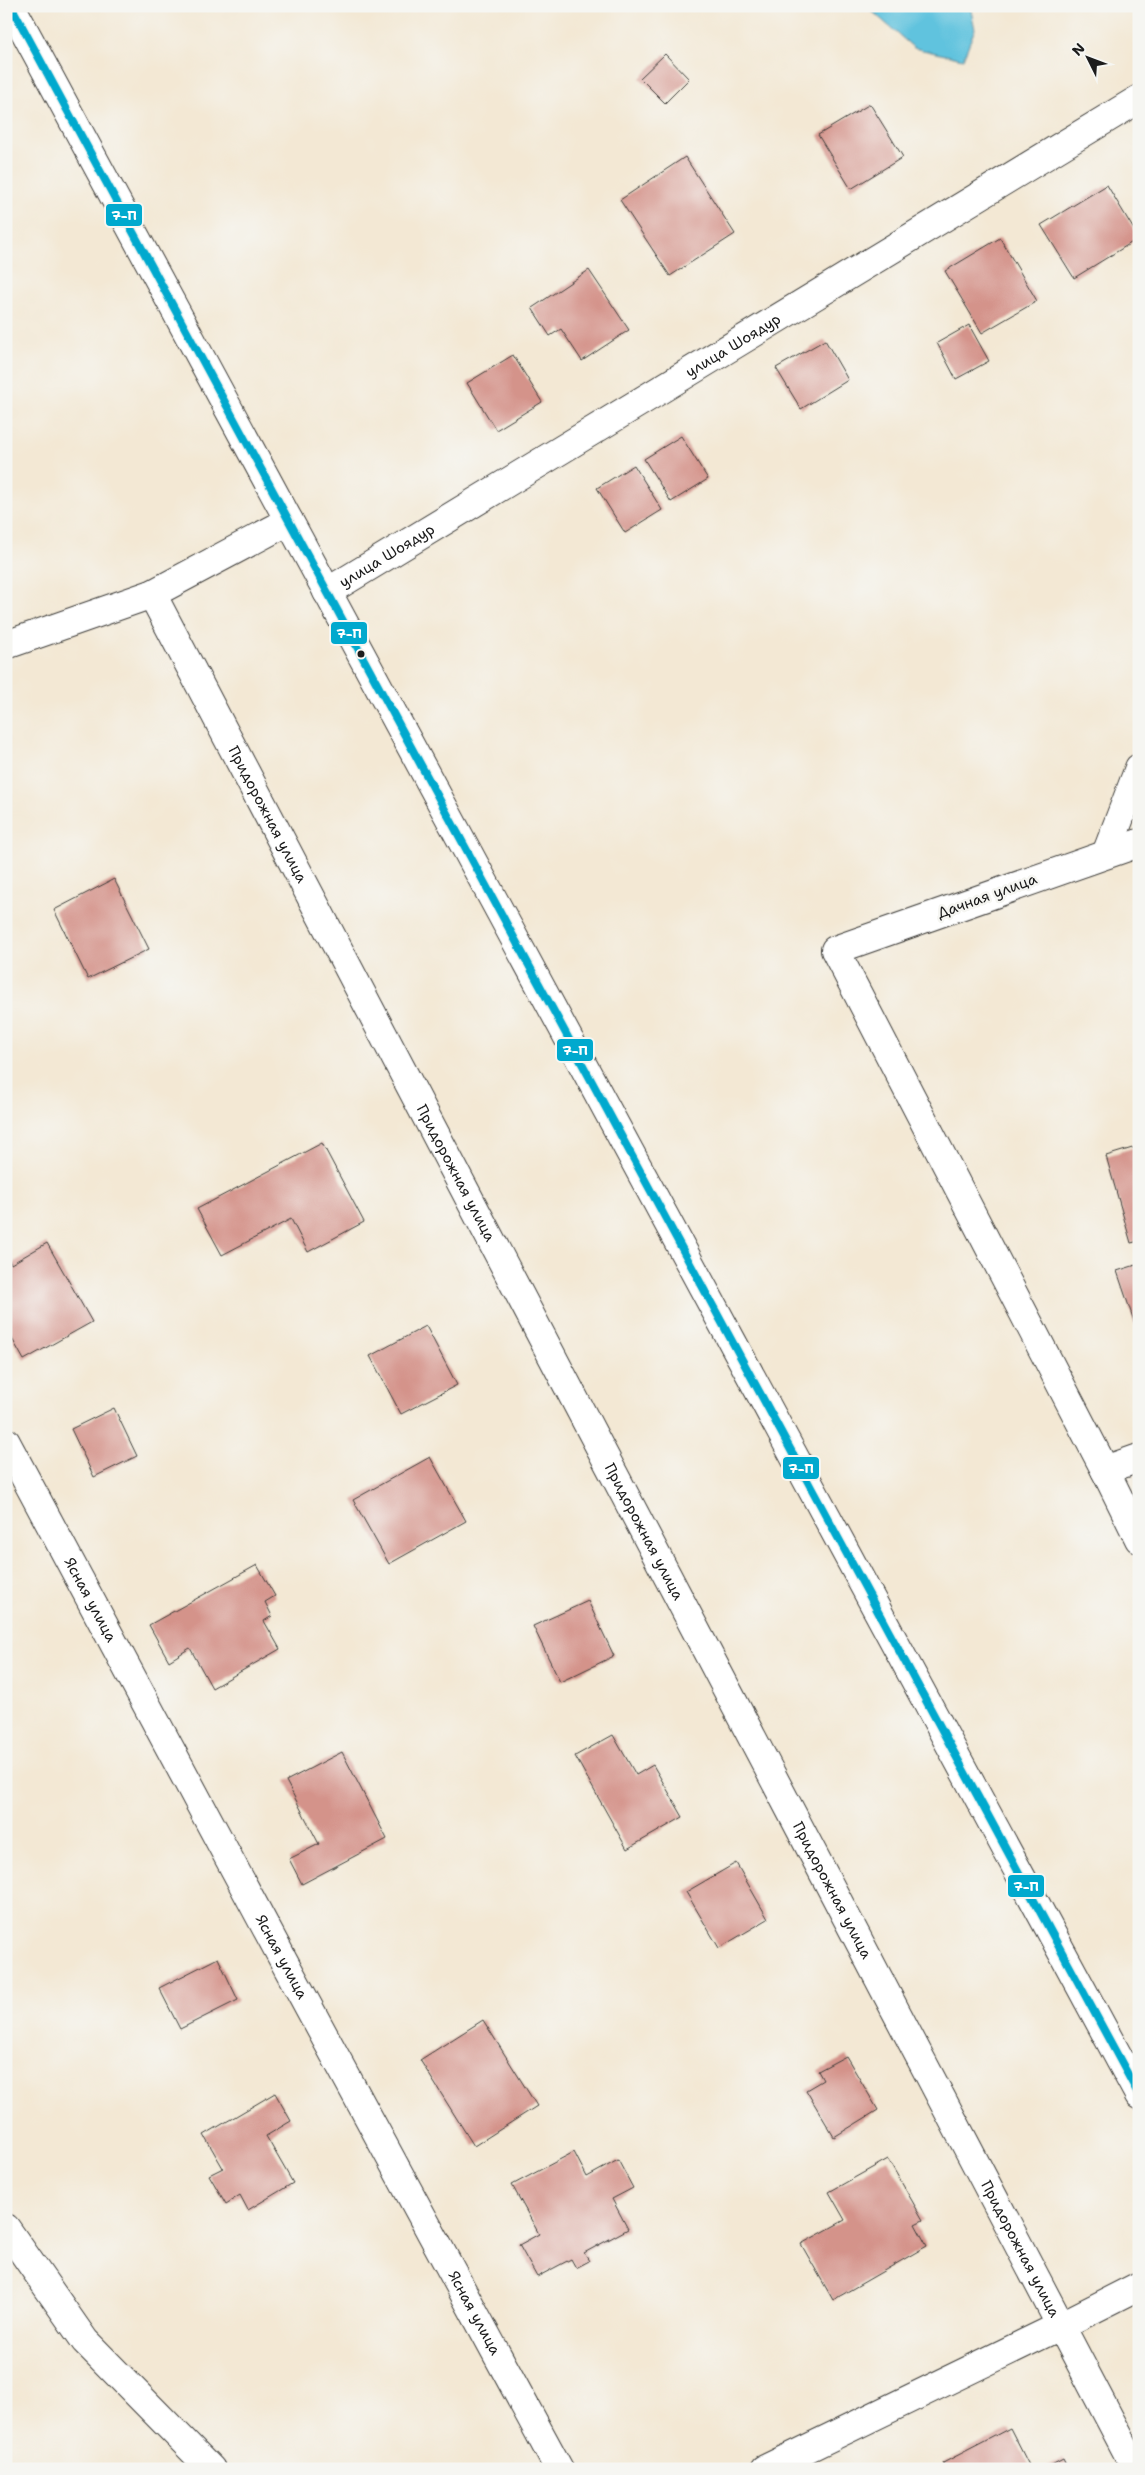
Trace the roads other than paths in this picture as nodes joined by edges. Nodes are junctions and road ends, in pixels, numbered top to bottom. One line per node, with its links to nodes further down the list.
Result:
1 (11, 6): 3 (street)
2 (1139, 99): 4 (street, улица Шоядур)
3 (289, 521): 4 (street); 5 (street)
4 (327, 592): 14 (street)
5 (152, 594): 6 (street); 18 (street, Придорожная улица)
6 (6, 645)
7 (1139, 768): 9 (street)
8 (1139, 843): 9 (street, Дачная улица)
9 (1106, 854): 12 (street, Дачная улица)
10 (6, 1442): 20 (street, Ясная улица)
11 (1139, 1458): 12 (street)
12 (1105, 1470): 13 (street)
13 (1139, 1539)
14 (1132, 2068): 15 (street)
15 (1139, 2095)
16 (6, 2228): 19 (street)
17 (1139, 2286): 18 (street)
18 (1060, 2326): 21 (street); 22 (street, Придорожная улица)
19 (211, 2469)
20 (559, 2469)
21 (765, 2469)
22 (1136, 2469)

